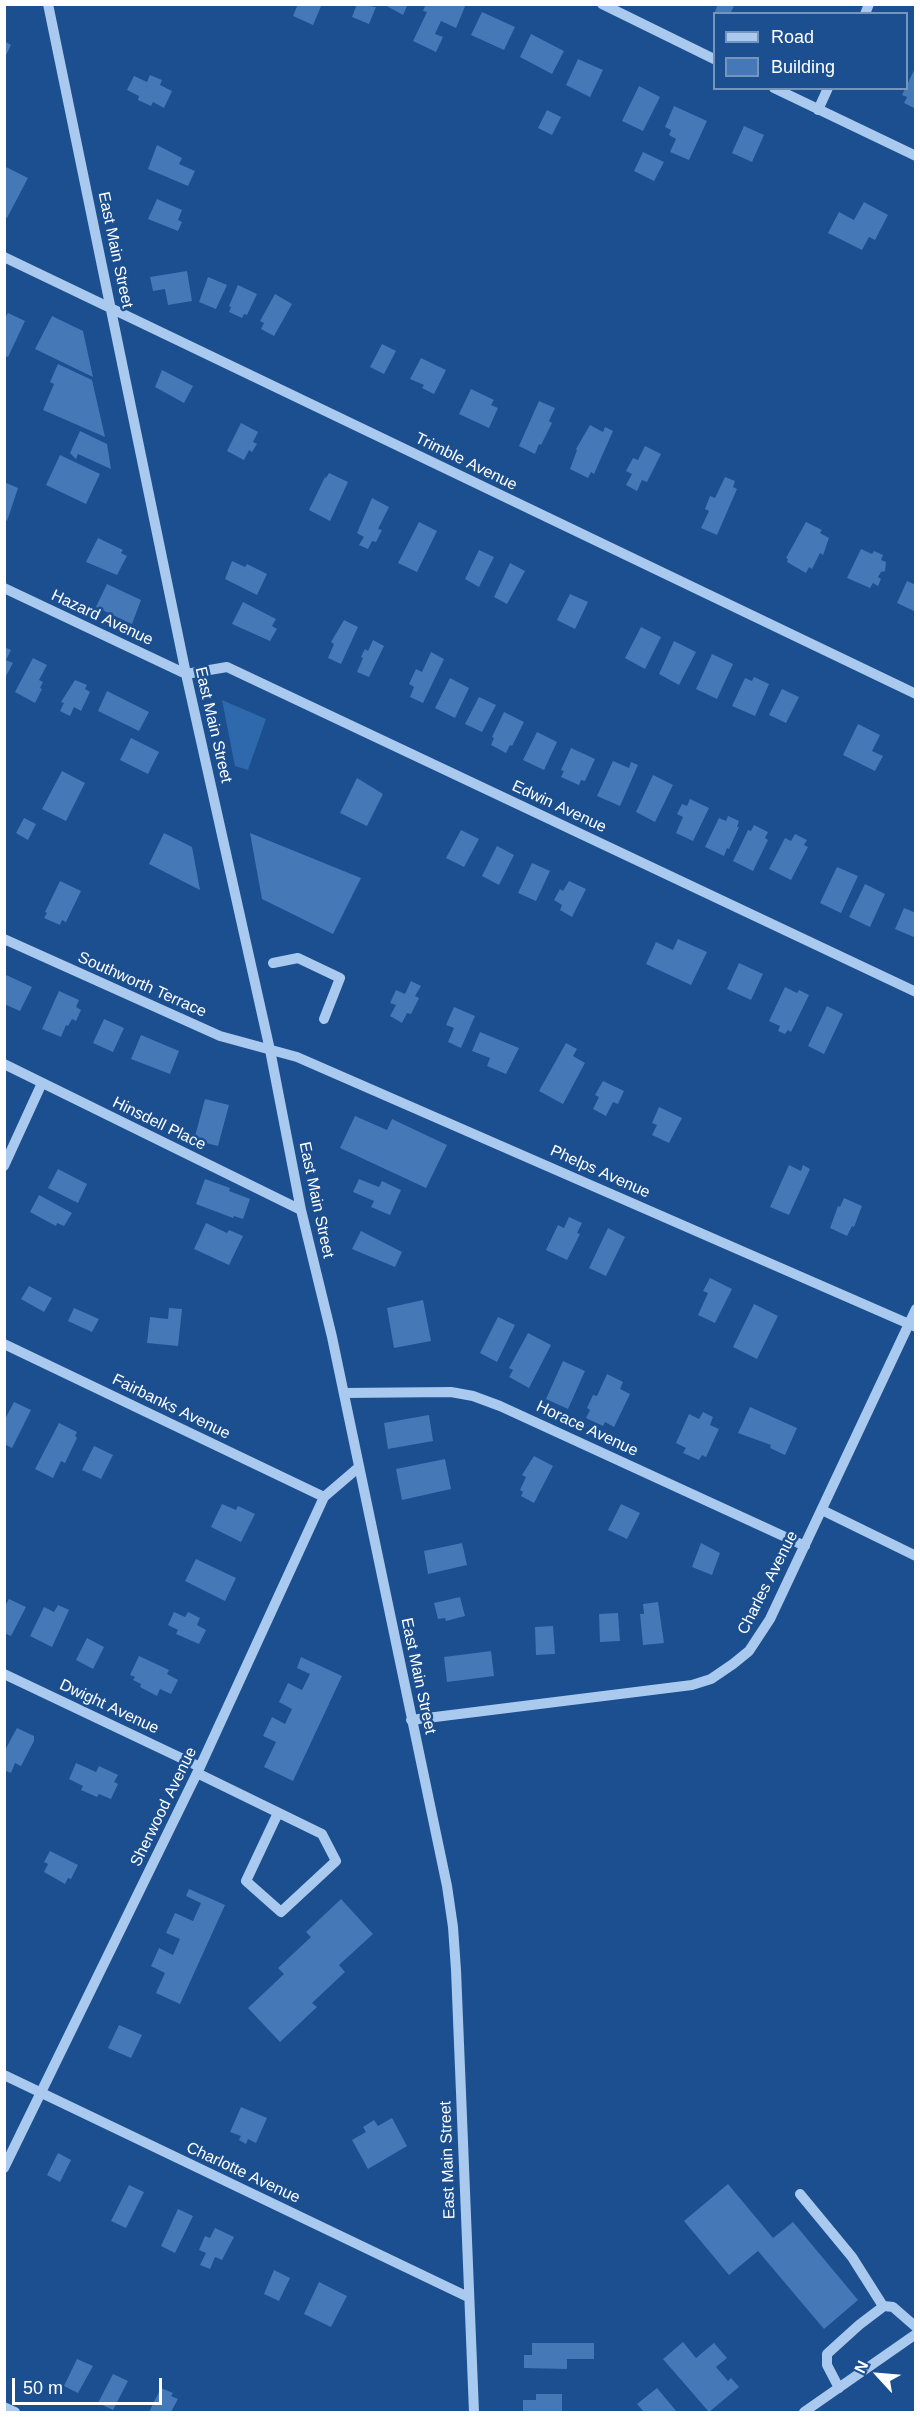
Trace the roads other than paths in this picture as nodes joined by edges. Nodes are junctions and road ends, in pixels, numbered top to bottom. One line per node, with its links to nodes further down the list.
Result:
1 (48, 4): 9 (street, East Main Street)
2 (602, 4): 3 (street)
3 (713, 59)
4 (778, 90): 6 (street)
5 (827, 90): 6 (street)
6 (818, 110): 7 (street)
7 (915, 156)
8 (4, 257): 9 (street, Trimble Avenue)
9 (112, 308): 11 (street, East Main Street); 12 (street, Trimble Avenue)
10 (4, 588): 11 (street, Hazard Avenue)
11 (186, 674): 15 (street, Edwin Avenue); 17 (street, East Main Street)
12 (915, 694)
13 (4, 939): 17 (street, Southworth Terrace)
14 (273, 963): 16 (street)
15 (915, 992)
16 (324, 1019)
17 (270, 1050): 21 (street, East Main Street); 23 (street, Phelps Avenue)
18 (4, 1064): 19 (street, Hinsdell Place)
19 (42, 1083): 20 (street); 21 (street, Hinsdell Place)
20 (4, 1166)
21 (301, 1210): 25 (street, East Main Street)
22 (915, 1309): 23 (street, Charles Avenue)
23 (912, 1325): 28 (street, Charles Avenue)
24 (4, 1344): 27 (street, Fairbanks Avenue)
25 (344, 1394): 26 (street, East Main Street); 29 (street, Horace Avenue)
26 (359, 1467): 27 (street, Sherwood Avenue); 32 (street, East Main Street)
27 (324, 1497): 33 (street, Sherwood Avenue)
28 (822, 1510): 29 (street, Charles Avenue); 30 (street)
29 (805, 1546): 32 (street, Charles Avenue)
30 (915, 1556)
31 (4, 1674): 33 (street, Dwight Avenue)
32 (411, 1720): 39 (street, East Main Street)
33 (199, 1770): 34 (street, Dwight Avenue); 36 (street, Sherwood Avenue)
34 (278, 1813): 34 (street, Dwight Avenue)
35 (4, 2075): 36 (street, Charlotte Avenue)
36 (42, 2094): 37 (street, Sherwood Avenue); 39 (street, Charlotte Avenue)
37 (4, 2168)
38 (800, 2194): 40 (street)
39 (468, 2296): 46 (street, East Main Street)
40 (883, 2306): 41 (street); 43 (street)
41 (915, 2327)
42 (915, 2334): 43 (street)
43 (839, 2388): 47 (street)
44 (4, 2407): 45 (street)
45 (15, 2412)
46 (474, 2412)
47 (804, 2412)

